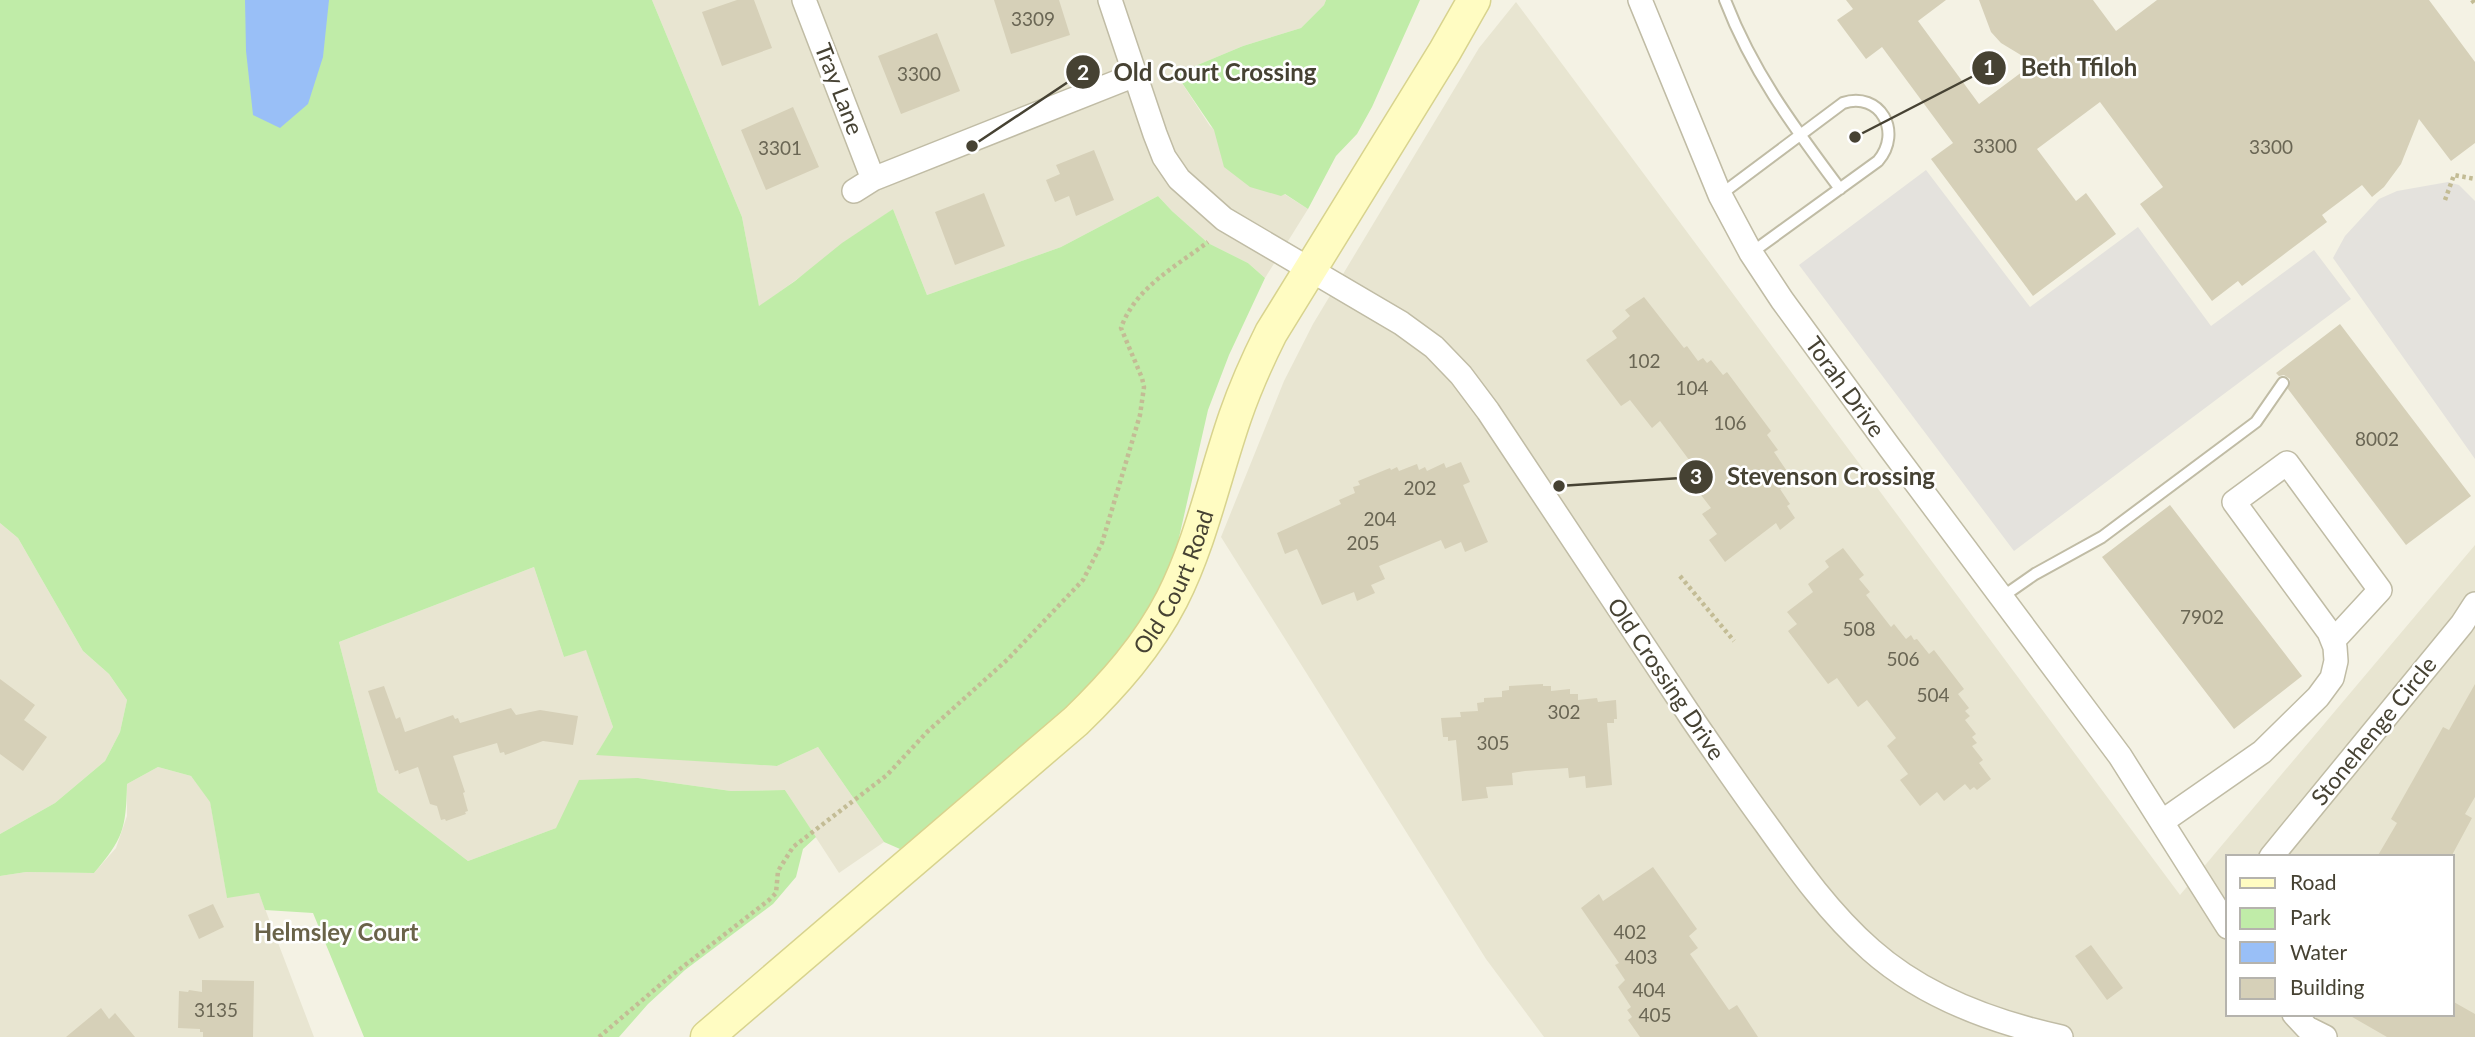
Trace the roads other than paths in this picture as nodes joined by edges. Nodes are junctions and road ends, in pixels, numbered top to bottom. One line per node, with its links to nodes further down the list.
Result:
1 (804, 0): 6 (street, Tray Lane)
2 (1110, 0): 6 (street, Old Crossing Drive)
3 (1474, 0): 11 (main road, Old Court Road)
4 (1640, 0): 9 (street, Torah Drive)
5 (1725, 0): 7 (lane)
6 (1135, 75): 11 (street, Old Crossing Drive)
7 (1800, 135): 8 (lane); 8 (lane); 9 (lane)
8 (1840, 189): 10 (lane)
9 (1720, 195): 10 (street, Torah Drive)
10 (1751, 253): 13 (street, Torah Drive)
11 (1309, 271): 20 (main road, Old Court Road); 21 (street, Old Crossing Drive)
12 (2283, 383): 13 (lane)
13 (2002, 597): 16 (street, Torah Drive)
14 (2475, 604): 17 (street, Stonehenge Circle)
15 (2333, 641): 15 (street); 16 (street)
16 (2163, 821): 18 (street, Torah Drive)
17 (2273, 855)
18 (2226, 918)
19 (2296, 1016): 22 (street)
20 (708, 1037)
21 (2061, 1037)
22 (2325, 1037)

